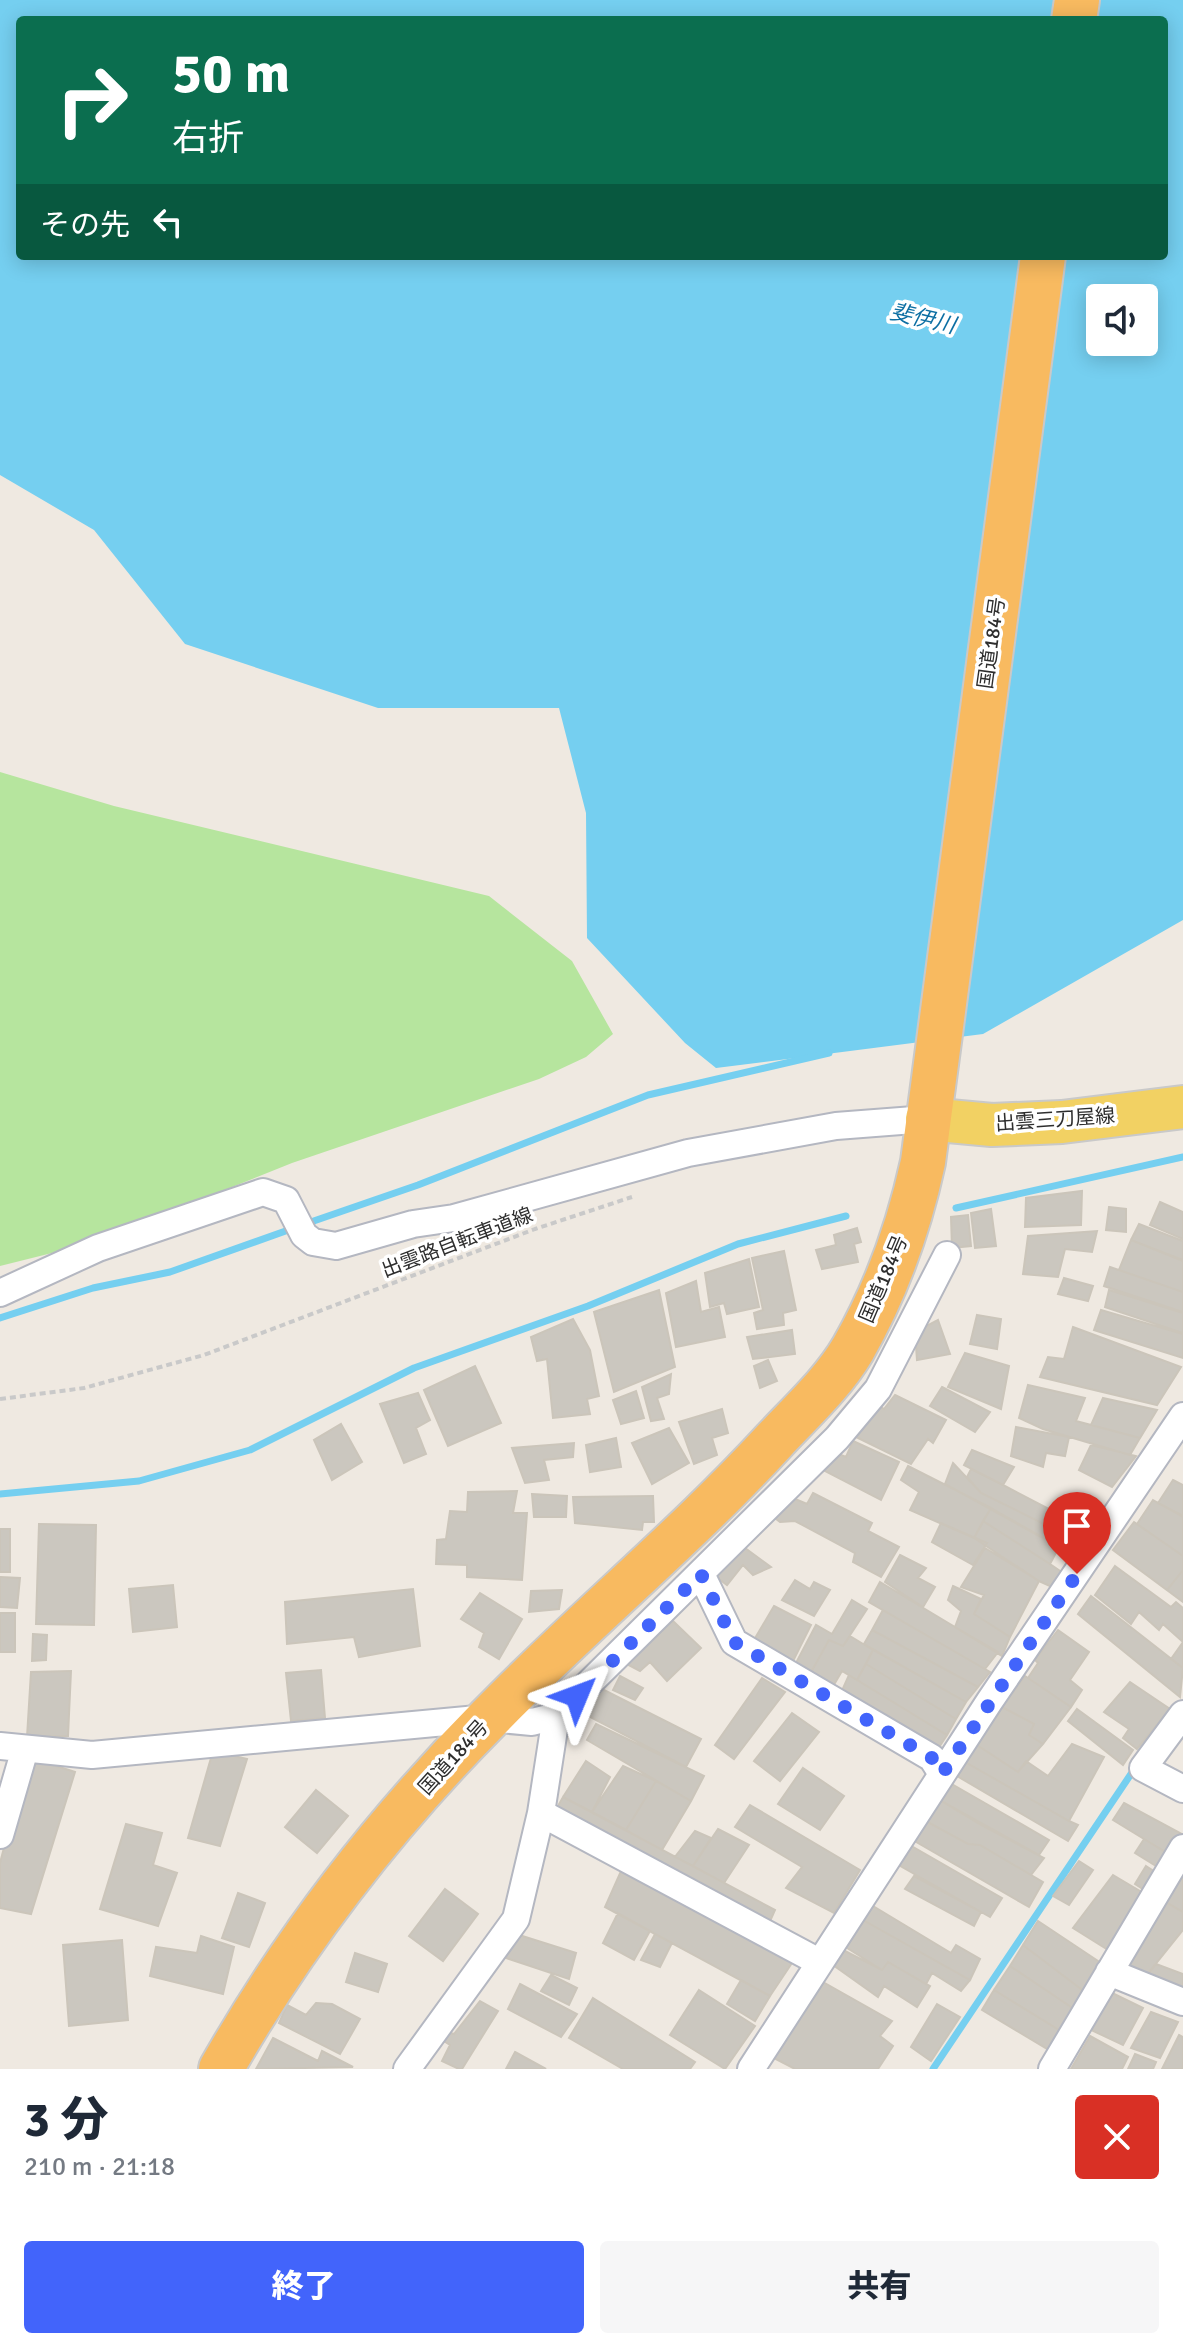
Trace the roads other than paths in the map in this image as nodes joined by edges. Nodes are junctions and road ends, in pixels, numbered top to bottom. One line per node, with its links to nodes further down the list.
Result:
1 (1042, 260): 3 (highway, 国道184号)
2 (1183, 1107): 3 (main road, 出雲三刀屋線)
3 (927, 1119): 5 (street); 10 (highway, 国道184号)
4 (947, 1255): 7 (street)
5 (0, 1293)
6 (1183, 1416): 12 (street)
7 (701, 1574): 9 (street); 12 (street)
8 (1183, 1714): 13 (street)
9 (556, 1716): 10 (street); 14 (street)
10 (488, 1718): 11 (street); 20 (highway, 国道184号)
11 (12, 1748): 15 (street)
12 (942, 1774): 17 (street)
13 (1183, 1789)
14 (541, 1813): 17 (street); 21 (street)
15 (0, 1835)
16 (1183, 1848): 18 (street)
17 (819, 1962): 22 (street)
18 (1109, 1972): 19 (street); 23 (street)
19 (1183, 2002)
20 (221, 2069)
21 (407, 2069)
22 (751, 2069)
23 (1052, 2069)

